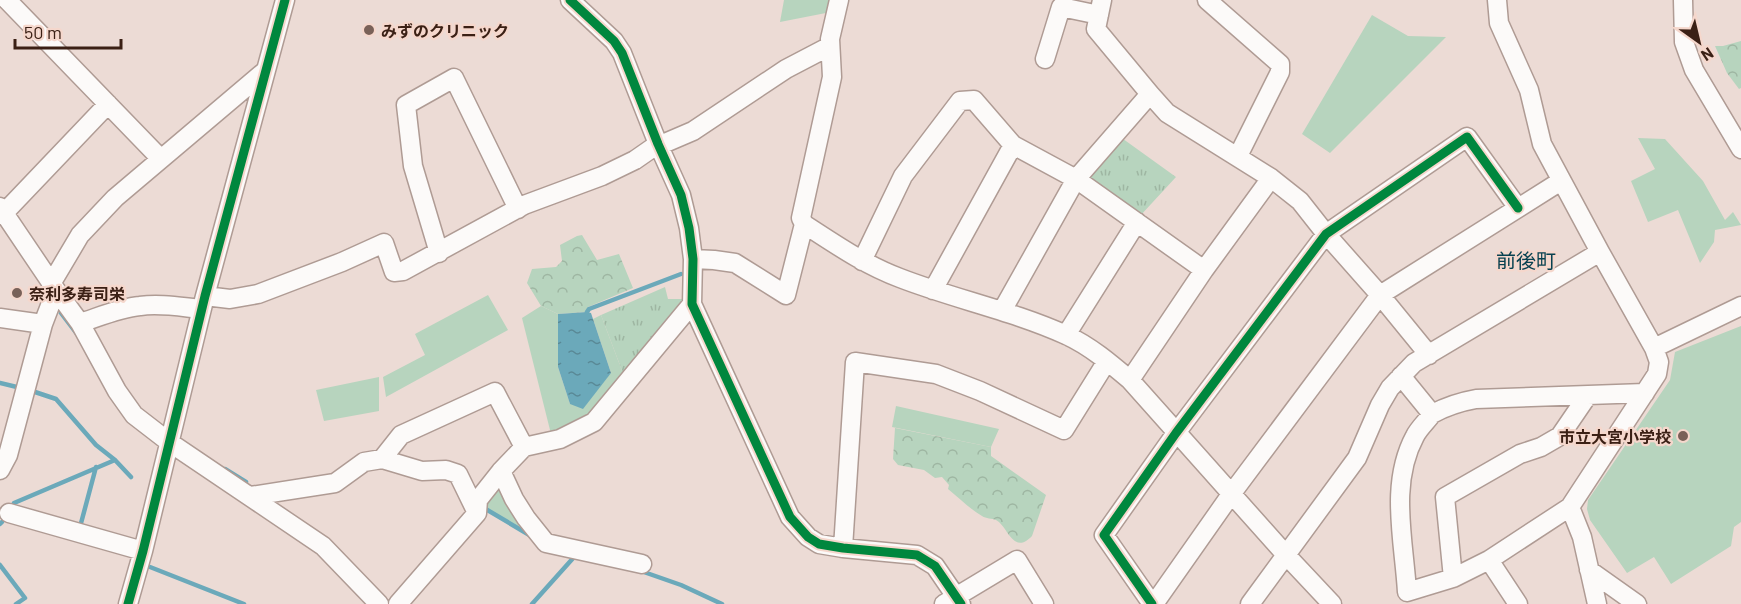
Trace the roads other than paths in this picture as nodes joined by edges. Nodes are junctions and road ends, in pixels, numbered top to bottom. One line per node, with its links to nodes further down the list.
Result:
1 (7, 0): 13 (street)
2 (285, 0): 11 (street)
3 (570, 0): 14 (street)
4 (839, 0): 9 (street)
5 (1207, 0): 17 (street)
6 (1497, 0): 21 (street)
7 (1683, 0): 16 (street)
8 (1101, 8): 10 (street); 12 (street)
9 (830, 46): 14 (street); 26 (street)
10 (1045, 59)
11 (265, 71): 18 (street); 36 (street)
12 (1150, 94): 17 (street); 20 (street)
13 (108, 104): 18 (street); 24 (street)
14 (658, 145): 22 (street); 30 (street)
15 (1013, 145): 20 (street); 31 (street); 34 (street)
16 (1741, 150)
17 (1238, 156): 19 (street)
18 (161, 159): 33 (street)
19 (1271, 178): 27 (street); 32 (street)
20 (1076, 179): 25 (street); 39 (street)
21 (1561, 181): 23 (street); 29 (street)
22 (518, 208): 28 (street); 28 (street)
23 (1518, 208): 27 (street); 35 (street)
24 (1, 211): 33 (street)
25 (1137, 222): 32 (street); 43 (street)
26 (804, 224): 30 (street); 31 (street)
27 (1326, 234): 35 (street); 52 (street)
28 (439, 252): 36 (street)
29 (1600, 252): 44 (street); 45 (street)
30 (693, 259): 37 (street)
31 (862, 261): 34 (street)
32 (1204, 270): 48 (street)
33 (53, 287): 41 (street); 42 (street)
34 (933, 290): 39 (street)
35 (1380, 295): 45 (street); 58 (street)
36 (203, 302): 41 (street); 53 (street)
37 (692, 304): 54 (street); 63 (street)
38 (1741, 306): 44 (street)
39 (1002, 312): 43 (street)
40 (0, 318): 42 (street)
41 (80, 323): 53 (street)
42 (43, 324): 56 (street)
43 (1066, 335): 46 (street)
44 (1654, 348): 49 (street)
45 (1429, 355): 47 (street)
46 (1107, 361): 48 (street); 63 (street)
47 (1401, 376): 51 (street); 65 (street)
48 (1130, 380): 52 (street)
49 (1645, 393): 50 (street); 60 (street)
50 (1588, 395): 51 (street); 69 (street)
51 (1432, 414): 69 (street)
52 (1176, 433): 58 (street); 75 (street)
53 (169, 442): 59 (street); 64 (street)
54 (524, 447): 55 (street); 57 (street)
55 (382, 459): 59 (street); 62 (street)
56 (0, 470)
57 (501, 471): 62 (street); 67 (street)
58 (1232, 493): 65 (street); 75 (street)
59 (251, 496): 72 (street)
60 (1570, 507): 66 (street); 68 (street)
61 (9, 513): 64 (street)
62 (477, 513): 73 (street)
63 (843, 548): 70 (street)
64 (142, 551): 71 (street)
65 (1286, 555): 76 (street); 77 (street)
66 (1489, 561): 69 (street); 78 (street)
67 (642, 564)
68 (1589, 570): 79 (street); 80 (street)
69 (1453, 578)
70 (954, 602): 74 (street)
71 (128, 604)
72 (379, 604)
73 (398, 604)
74 (1044, 604)
75 (1153, 604)
76 (1250, 604)
77 (1332, 604)
78 (1518, 604)
79 (1597, 604)
80 (1637, 604)

